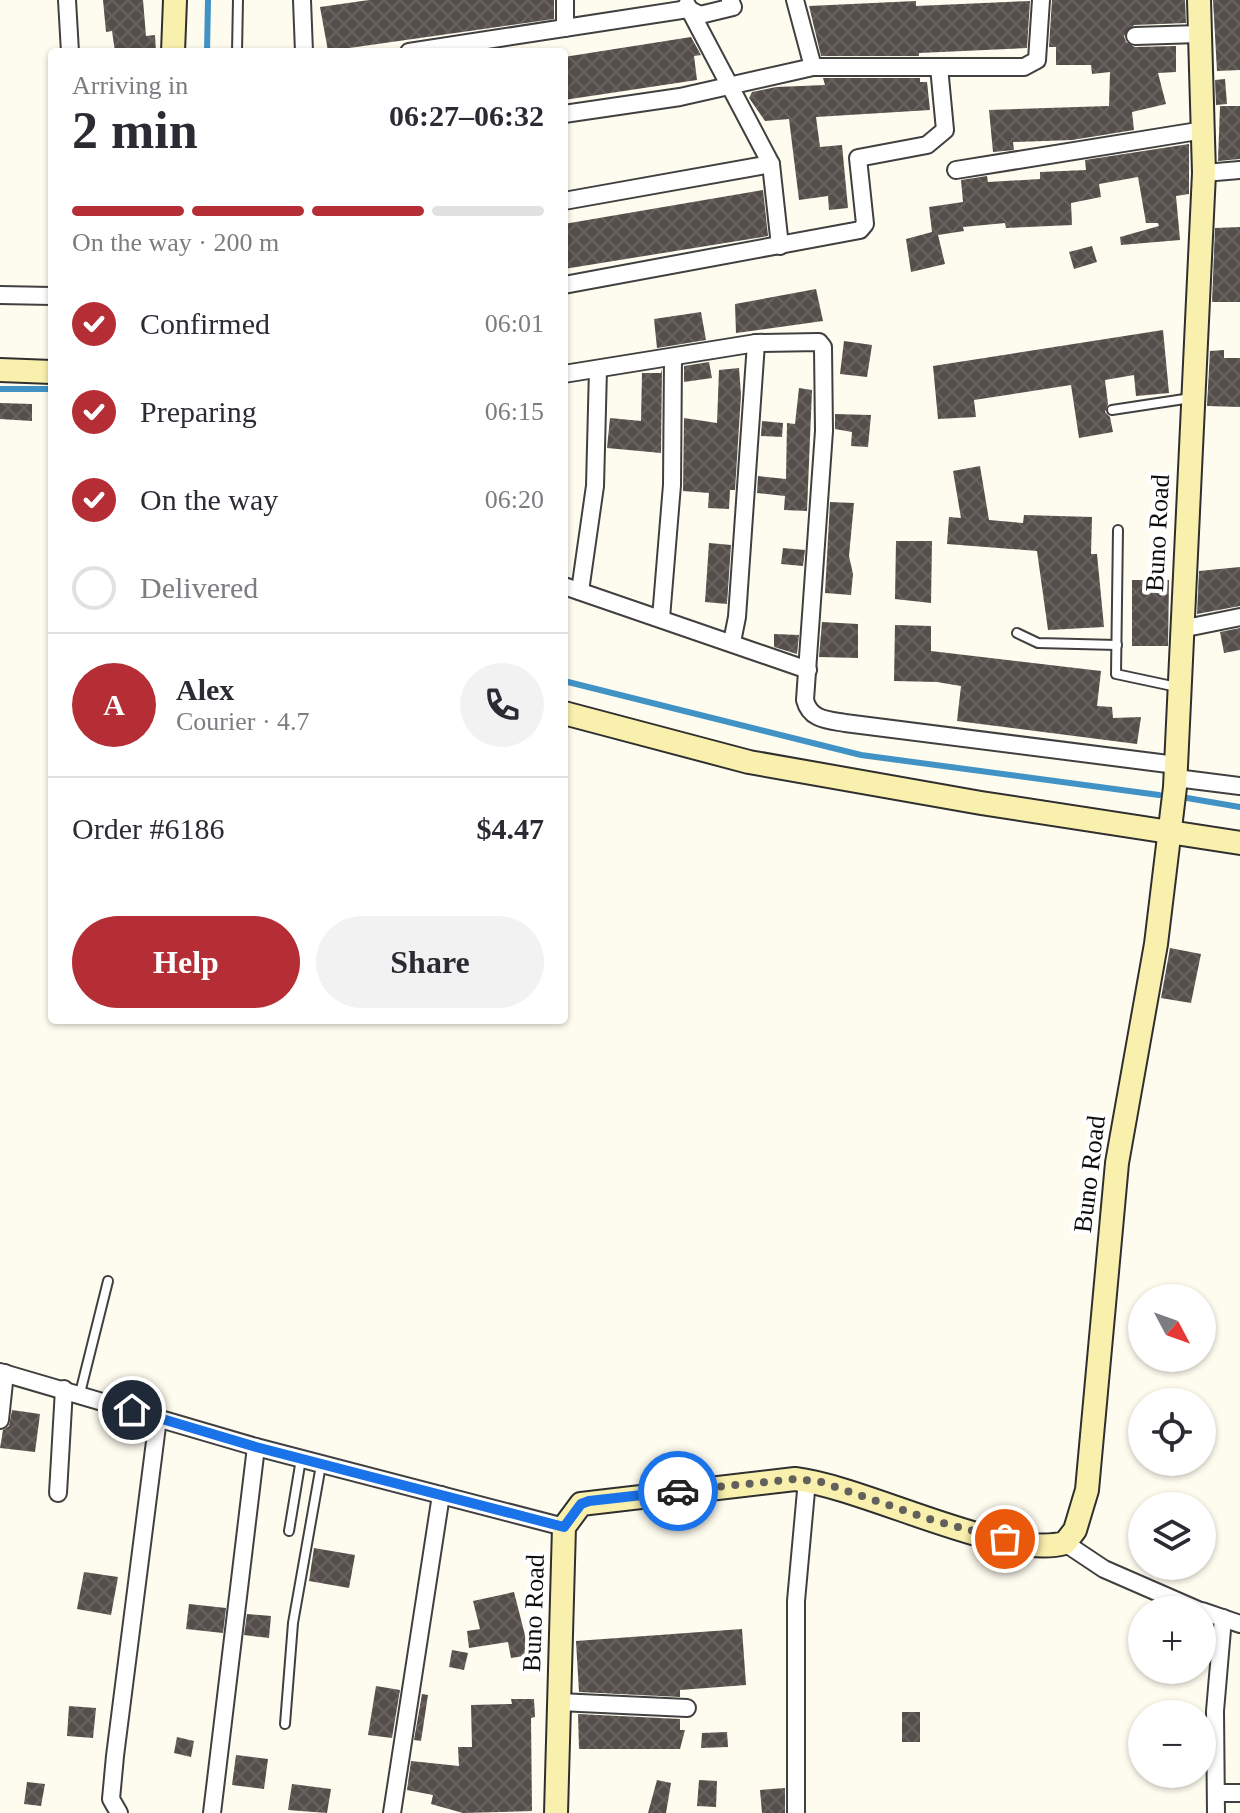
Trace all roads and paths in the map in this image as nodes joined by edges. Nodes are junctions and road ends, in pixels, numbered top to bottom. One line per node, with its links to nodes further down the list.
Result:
1 (67, 0): 14 (street)
2 (175, 0): 15 (street)
3 (238, 0): 16 (lane)
4 (302, 0): 17 (street)
5 (565, 0): 11 (street)
6 (730, 0): 10 (street)
7 (795, 0): 19 (street)
8 (1041, 0): 20 (street)
9 (1199, 0): 12 (street, Buno Road)
10 (687, 5): 11 (street); 21 (street)
11 (565, 28): 18 (street)
12 (1199, 34): 13 (street); 23 (street, Buno Road)
13 (1135, 36)
14 (70, 48)
15 (173, 48)
16 (237, 48)
17 (304, 48)
18 (435, 48)
19 (813, 67): 20 (street); 21 (street)
20 (939, 67): 29 (street)
21 (727, 86): 22 (street); 24 (street)
22 (568, 113)
23 (1204, 130): 25 (street); 27 (street, Buno Road)
24 (771, 164): 28 (street); 29 (street)
25 (956, 170)
26 (1240, 170): 27 (street)
27 (1204, 173): 39 (street, Buno Road)
28 (568, 200)
29 (780, 246): 30 (street)
30 (568, 284)
31 (0, 295): 32 (street)
32 (48, 296)
33 (756, 343): 34 (street); 47 (street); 49 (street)
34 (673, 358): 35 (street); 44 (street)
35 (598, 369): 38 (street); 42 (street)
36 (0, 370): 37 (street)
37 (48, 372)
38 (568, 373)
39 (1192, 398): 40 (lane); 45 (street, Buno Road)
40 (1112, 410)
41 (1118, 530): 48 (lane)
42 (572, 589): 44 (street)
43 (1240, 617): 45 (street)
44 (661, 618): 47 (street)
45 (1181, 629): 50 (street, Buno Road)
46 (1017, 633): 48 (lane)
47 (732, 642): 49 (street)
48 (1117, 645): 50 (lane)
49 (808, 670): 52 (street)
50 (1179, 687): 52 (street, Buno Road)
51 (568, 714): 54 (street)
52 (1176, 772): 53 (street); 54 (street, Buno Road)
53 (1240, 786)
54 (1172, 833): 55 (street); 69 (street, Buno Road)
55 (1240, 843)
56 (108, 1281): 58 (lane)
57 (2, 1372): 58 (street); 60 (street)
58 (72, 1391): 59 (street); 65 (street)
59 (158, 1418): 61 (street); 79 (street)
60 (0, 1420)
61 (256, 1447): 62 (street); 80 (street)
62 (301, 1459): 63 (street); 68 (lane)
63 (321, 1464): 66 (street); 76 (lane)
64 (807, 1480): 67 (street, Buno Road); 69 (street, Buno Road); 83 (street)
65 (58, 1493)
66 (441, 1495): 67 (street); 81 (street)
67 (564, 1527): 74 (street, Buno Road)
68 (289, 1531)
69 (1065, 1543): 70 (street)
70 (1166, 1596)
71 (1216, 1616): 72 (street)
72 (1223, 1618): 73 (street); 77 (street)
73 (1240, 1624)
74 (559, 1702): 75 (street); 82 (street, Buno Road)
75 (687, 1708)
76 (285, 1724)
77 (1217, 1793): 78 (street); 84 (street)
78 (1240, 1793)
79 (119, 1813)
80 (212, 1813)
81 (392, 1813)
82 (556, 1813)
83 (796, 1813)
84 (1216, 1813)

